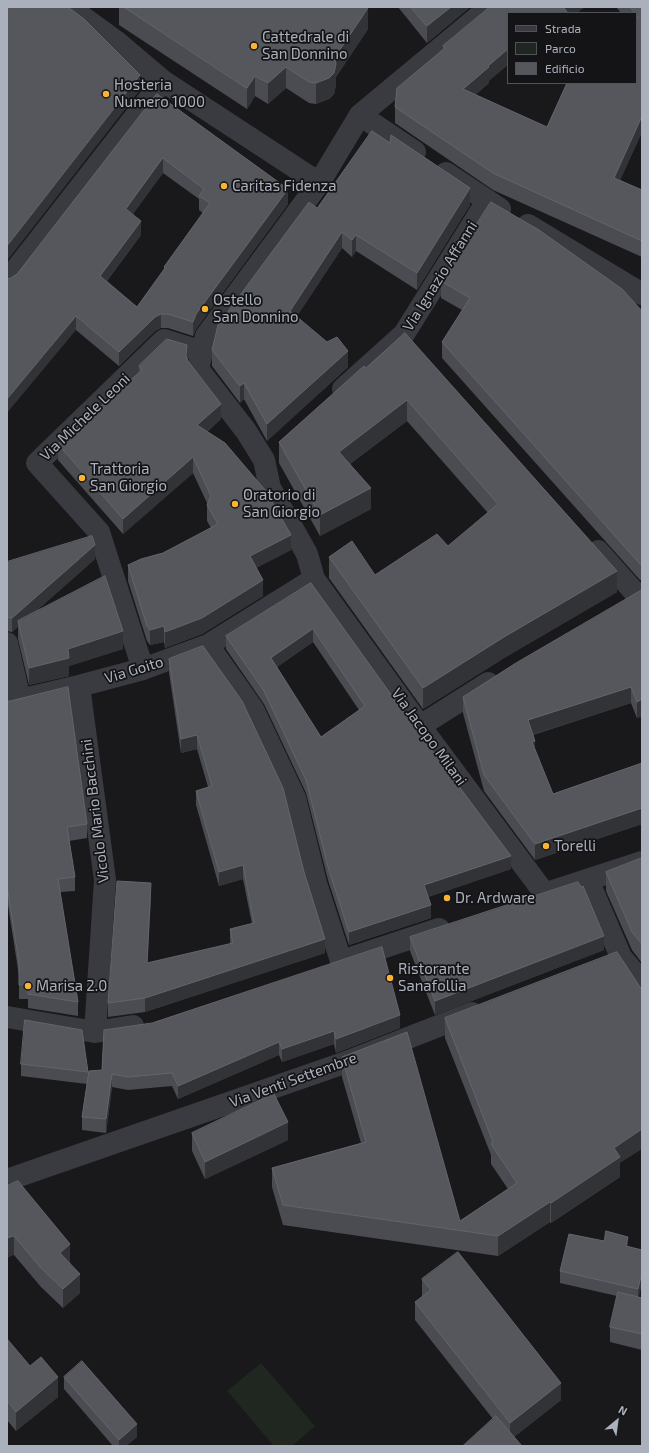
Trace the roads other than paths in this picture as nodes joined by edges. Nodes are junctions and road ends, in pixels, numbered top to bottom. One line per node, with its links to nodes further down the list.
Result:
1 (69, 7): 3 (street)
2 (490, 7): 4 (street)
3 (163, 81): 5 (street); 7 (street)
4 (360, 115): 5 (street); 6 (street)
5 (319, 183): 11 (street)
6 (487, 201): 8 (street); 9 (street, Via Ignazio Affanni)
7 (8, 278)
8 (642, 294)
9 (404, 334): 10 (street); 12 (street, Via Ignazio Affanni)
10 (420, 351)
11 (202, 352): 14 (street); 20 (street, Via Michele Leoni)
12 (328, 402)
13 (281, 444): 14 (street)
14 (264, 460): 16 (street)
15 (584, 535): 17 (street)
16 (314, 579): 19 (street, Via Goito); 24 (street, Via Jacopo Milani)
17 (633, 597)
18 (7, 643): 23 (street)
19 (208, 645): 20 (street, Via Goito); 29 (street)
20 (143, 669): 22 (street, Via Goito)
21 (503, 674): 24 (street)
22 (79, 686): 23 (street, Via Goito); 36 (street, Vicolo Mario Bacchini)
23 (14, 702)
24 (420, 726): 27 (street, Via Jacopo Milani)
25 (642, 862): 26 (street)
26 (588, 880): 27 (street); 30 (street)
27 (545, 894): 28 (street)
28 (522, 901)
29 (454, 924)
30 (621, 957): 31 (street); 32 (street)
31 (599, 965)
32 (642, 982)
33 (488, 1007): 37 (street, Via Venti Settembre)
34 (16, 1019): 36 (street)
35 (155, 1022): 36 (street)
36 (95, 1032)
37 (7, 1180)

